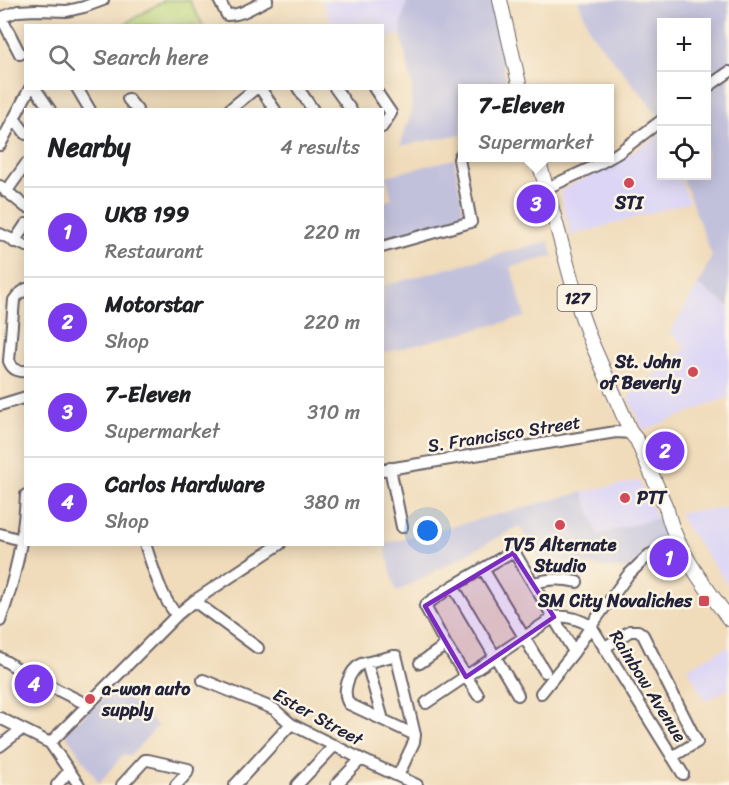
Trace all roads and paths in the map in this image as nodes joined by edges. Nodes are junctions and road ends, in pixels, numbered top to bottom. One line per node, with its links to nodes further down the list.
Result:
1 (103, 0): 5 (street)
2 (219, 0): 3 (street)
3 (267, 0)
4 (500, 0): 9 (main road)
5 (67, 6): 6 (street)
6 (1, 18): 7 (street)
7 (20, 54)
8 (729, 72): 10 (street)
9 (519, 84)
10 (711, 85)
11 (29, 90): 27 (street)
12 (36, 90): 20 (street)
13 (78, 90): 21 (street)
14 (256, 90): 23 (street)
15 (260, 90): 24 (street)
16 (299, 90): 25 (street)
17 (336, 90): 26 (street)
18 (375, 90): 28 (street)
19 (128, 99): 22 (street)
20 (49, 108)
21 (89, 108)
22 (135, 108)
23 (234, 108)
24 (273, 108)
25 (312, 108)
26 (350, 108)
27 (14, 118): 30 (street); 31 (street)
28 (384, 124)
29 (657, 124): 32 (street)
30 (24, 131)
31 (0, 145)
32 (614, 155)
33 (460, 162): 44 (street)
34 (539, 162): 37 (main road, 127)
35 (602, 162): 37 (street)
36 (24, 166): 38 (street)
37 (546, 188): 49 (main road, 127)
38 (3, 189): 39 (street)
39 (24, 205)
40 (24, 227): 42 (street)
41 (0, 234): 42 (street)
42 (14, 242): 43 (street)
43 (24, 245)
44 (384, 246)
45 (24, 290): 46 (street)
46 (24, 371)
47 (24, 398): 48 (street)
48 (0, 405)
49 (631, 433): 50 (street, S. Francisco Street); 55 (main road, 127)
50 (386, 469): 52 (street)
51 (24, 513): 54 (street)
52 (402, 527)
53 (0, 534): 54 (street)
54 (21, 540): 66 (street)
55 (680, 543): 65 (main road, 127); 67 (street)
56 (146, 546): 63 (street)
57 (277, 546): 62 (street)
58 (483, 569): 60 (street); 61 (street); 68 (street)
59 (577, 582): 60 (street)
60 (533, 583): 64 (street)
61 (453, 586): 69 (street); 73 (street)
62 (194, 601): 63 (street); 70 (street)
63 (177, 615): 84 (street)
64 (554, 617): 67 (street, Rainbow Avenue); 68 (street); 72 (street)
65 (729, 619)
66 (0, 621)
67 (591, 626): 71 (street, Rainbow Avenue); 72 (street)
68 (524, 637): 73 (street); 77 (street)
69 (446, 645): 76 (street); 78 (street)
70 (258, 648)
71 (604, 648): 93 (street, Rainbow Avenue); 93 (street)
72 (574, 652): 80 (street)
73 (495, 657): 78 (street); 82 (street)
74 (0, 658): 84 (street)
75 (367, 663): 86 (street); 86 (street); 89 (street)
76 (420, 663)
77 (545, 672)
78 (466, 677): 81 (street); 83 (street)
79 (203, 680): 87 (street, Ester Street)
80 (540, 693)
81 (478, 696)
82 (518, 696)
83 (426, 703)
84 (88, 705): 90 (street)
85 (0, 718): 88 (street)
86 (383, 720): 89 (street)
87 (291, 724): 92 (street, Ester Street); 102 (street)
88 (22, 729): 90 (street); 91 (street)
89 (415, 735): 97 (street)
90 (50, 743): 95 (street)
91 (0, 746)
92 (334, 746): 94 (street, Ester Street); 103 (street)
93 (672, 757): 96 (street, Rainbow Avenue)
94 (361, 759): 97 (street, Ester Street); 104 (street)
95 (69, 771): 98 (street); 99 (street)
96 (683, 774)
97 (406, 781)
98 (57, 785)
99 (79, 785)
100 (122, 785): 101 (street)
101 (176, 785)
102 (235, 785)
103 (297, 785)
104 (336, 785)

